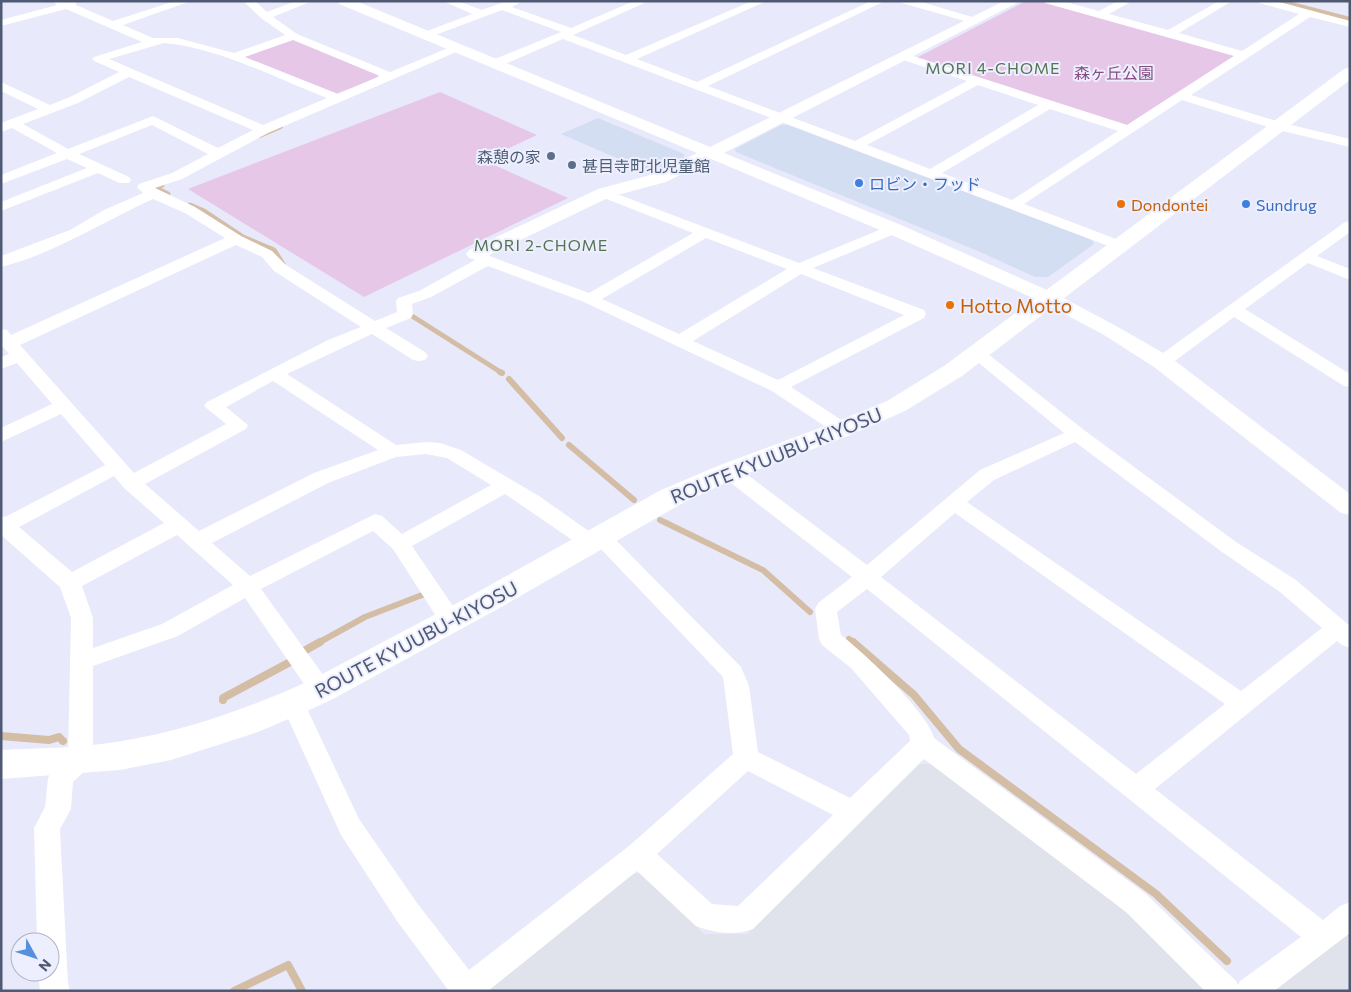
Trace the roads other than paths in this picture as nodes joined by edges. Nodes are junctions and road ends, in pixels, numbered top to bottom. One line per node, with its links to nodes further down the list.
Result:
1 (81, 1): 18 (street)
2 (186, 1): 28 (street)
3 (248, 1): 23 (street)
4 (307, 1): 23 (street)
5 (344, 1): 31 (street)
6 (448, 1): 21 (street)
7 (518, 1): 19 (street)
8 (644, 1): 29 (street)
9 (762, 1): 38 (street)
10 (880, 1): 45 (street)
11 (906, 1): 25 (street)
12 (1015, 1): 25 (street)
13 (1049, 1): 22 (street)
14 (1127, 1): 22 (street)
15 (1227, 1): 30 (street)
16 (1263, 1): 20 (street)
17 (1293, 1): 24 (street)
18 (61, 3): 26 (street); 28 (street)
19 (503, 7): 21 (street); 29 (street)
20 (1308, 13): 27 (street); 35 (street)
21 (482, 14): 31 (street)
22 (1100, 15): 30 (street)
23 (265, 16): 32 (street)
24 (1350, 16)
25 (975, 21): 37 (street)
26 (1, 23)
27 (1350, 24)
28 (113, 25): 33 (street)
29 (565, 33): 38 (street); 39 (street)
30 (1170, 34): 35 (street)
31 (426, 35): 34 (street)
32 (293, 36): 36 (street); 42 (street)
33 (152, 42): 36 (street); 40 (street)
34 (457, 48): 39 (street); 42 (street)
35 (1244, 54): 46 (street)
36 (234, 57): 47 (street)
37 (904, 57): 43 (street); 50 (street)
38 (627, 59): 45 (street)
39 (494, 64): 58 (street)
40 (129, 72): 49 (street); 53 (street)
41 (1350, 72): 52 (main road, ROUTE KYUUBU-KIYOSU)
42 (389, 76): 47 (street)
43 (977, 81): 48 (street); 56 (street)
44 (1, 86): 49 (street)
45 (697, 86): 50 (street)
46 (1181, 96): 52 (street); 54 (street)
47 (337, 98): 53 (street)
48 (1049, 104): 54 (street); 61 (street)
49 (48, 109): 51 (street)
50 (781, 117): 56 (street); 58 (street)
51 (7, 126): 59 (street)
52 (1279, 126): 55 (street); 72 (main road, ROUTE KYUUBU-KIYOSU)
53 (263, 130): 57 (street)
54 (1128, 130): 66 (street)
55 (1350, 144)
56 (856, 146): 61 (street)
57 (217, 153): 59 (street); 64 (street)
58 (709, 153): 65 (street); 69 (street)
59 (68, 154): 60 (street); 62 (street)
60 (99, 168): 63 (street); 67 (street)
61 (931, 174): 66 (street)
62 (1, 180)
63 (124, 180)
64 (154, 193): 71 (street); 75 (street)
65 (604, 193): 70 (street); 73 (street)
66 (1013, 205): 72 (street)
67 (1, 207)
68 (1350, 225): 74 (street)
69 (894, 229): 76 (street); 78 (street)
70 (705, 232): 76 (street); 79 (street)
71 (236, 239): 81 (street); 83 (street)
72 (1119, 245): 78 (main road, ROUTE KYUUBU-KIYOSU)
73 (482, 257): 79 (street); 81 (street)
74 (1306, 257): 77 (street); 80 (street)
75 (1, 262)
76 (800, 268): 82 (street); 90 (street)
77 (1350, 275)
78 (1049, 298): 84 (main road, ROUTE KYUUBU-KIYOSU); 86 (street)
79 (590, 299): 82 (street)
80 (1234, 310): 86 (street); 89 (street)
81 (374, 327): 85 (street); 88 (street)
82 (680, 342): 90 (street)
83 (10, 344): 87 (street); 91 (street)
84 (977, 354): 92 (main road, ROUTE KYUUBU-KIYOSU); 93 (street)
85 (420, 356)
86 (1162, 362): 101 (street)
87 (1, 364)
88 (274, 374): 95 (street); 98 (street)
89 (1350, 382)
90 (778, 387): 92 (street)
91 (63, 406): 94 (street); 96 (street)
92 (842, 429): 97 (main road, ROUTE KYUUBU-KIYOSU)
93 (1077, 434): 100 (street); 111 (street)
94 (1, 436)
95 (393, 451): 99 (street); 105 (street)
96 (117, 467): 98 (street); 103 (street)
97 (729, 471): 104 (main road, ROUTE KYUUBU-KIYOSU); 107 (street)
98 (131, 483): 102 (street)
99 (506, 485): 104 (street); 106 (street)
100 (954, 503): 107 (street); 115 (street)
101 (1350, 507)
102 (178, 525): 105 (street); 108 (street)
103 (2, 526): 108 (street)
104 (596, 540): 110 (main road, ROUTE KYUUBU-KIYOSU); 117 (street)
105 (198, 541): 109 (street)
106 (400, 544): 109 (street); 110 (street)
107 (867, 577): 116 (street); 120 (street)
108 (70, 583): 112 (street)
109 (248, 586): 112 (street); 113 (street)
110 (451, 621): 113 (main road, ROUTE KYUUBU-KIYOSU)
111 (1343, 634): 115 (street)
112 (81, 660): 118 (street)
113 (321, 690): 114 (main road, ROUTE KYUUBU-KIYOSU)
114 (293, 703): 118 (main road, ROUTE KYUUBU-KIYOSU); 126 (street)
115 (1242, 704): 120 (street)
116 (923, 744): 121 (street); 127 (street)
117 (746, 758): 121 (street); 122 (street)
118 (80, 760): 119 (main road, ROUTE KYUUBU-KIYOSU); 125 (street)
119 (1, 765)
120 (1136, 790): 124 (street)
121 (853, 812): 122 (street)
122 (638, 854): 126 (street)
123 (1350, 915): 124 (street)
124 (1323, 937): 128 (street)
125 (51, 988)
126 (466, 990)
127 (1226, 991)
128 (1250, 991)

